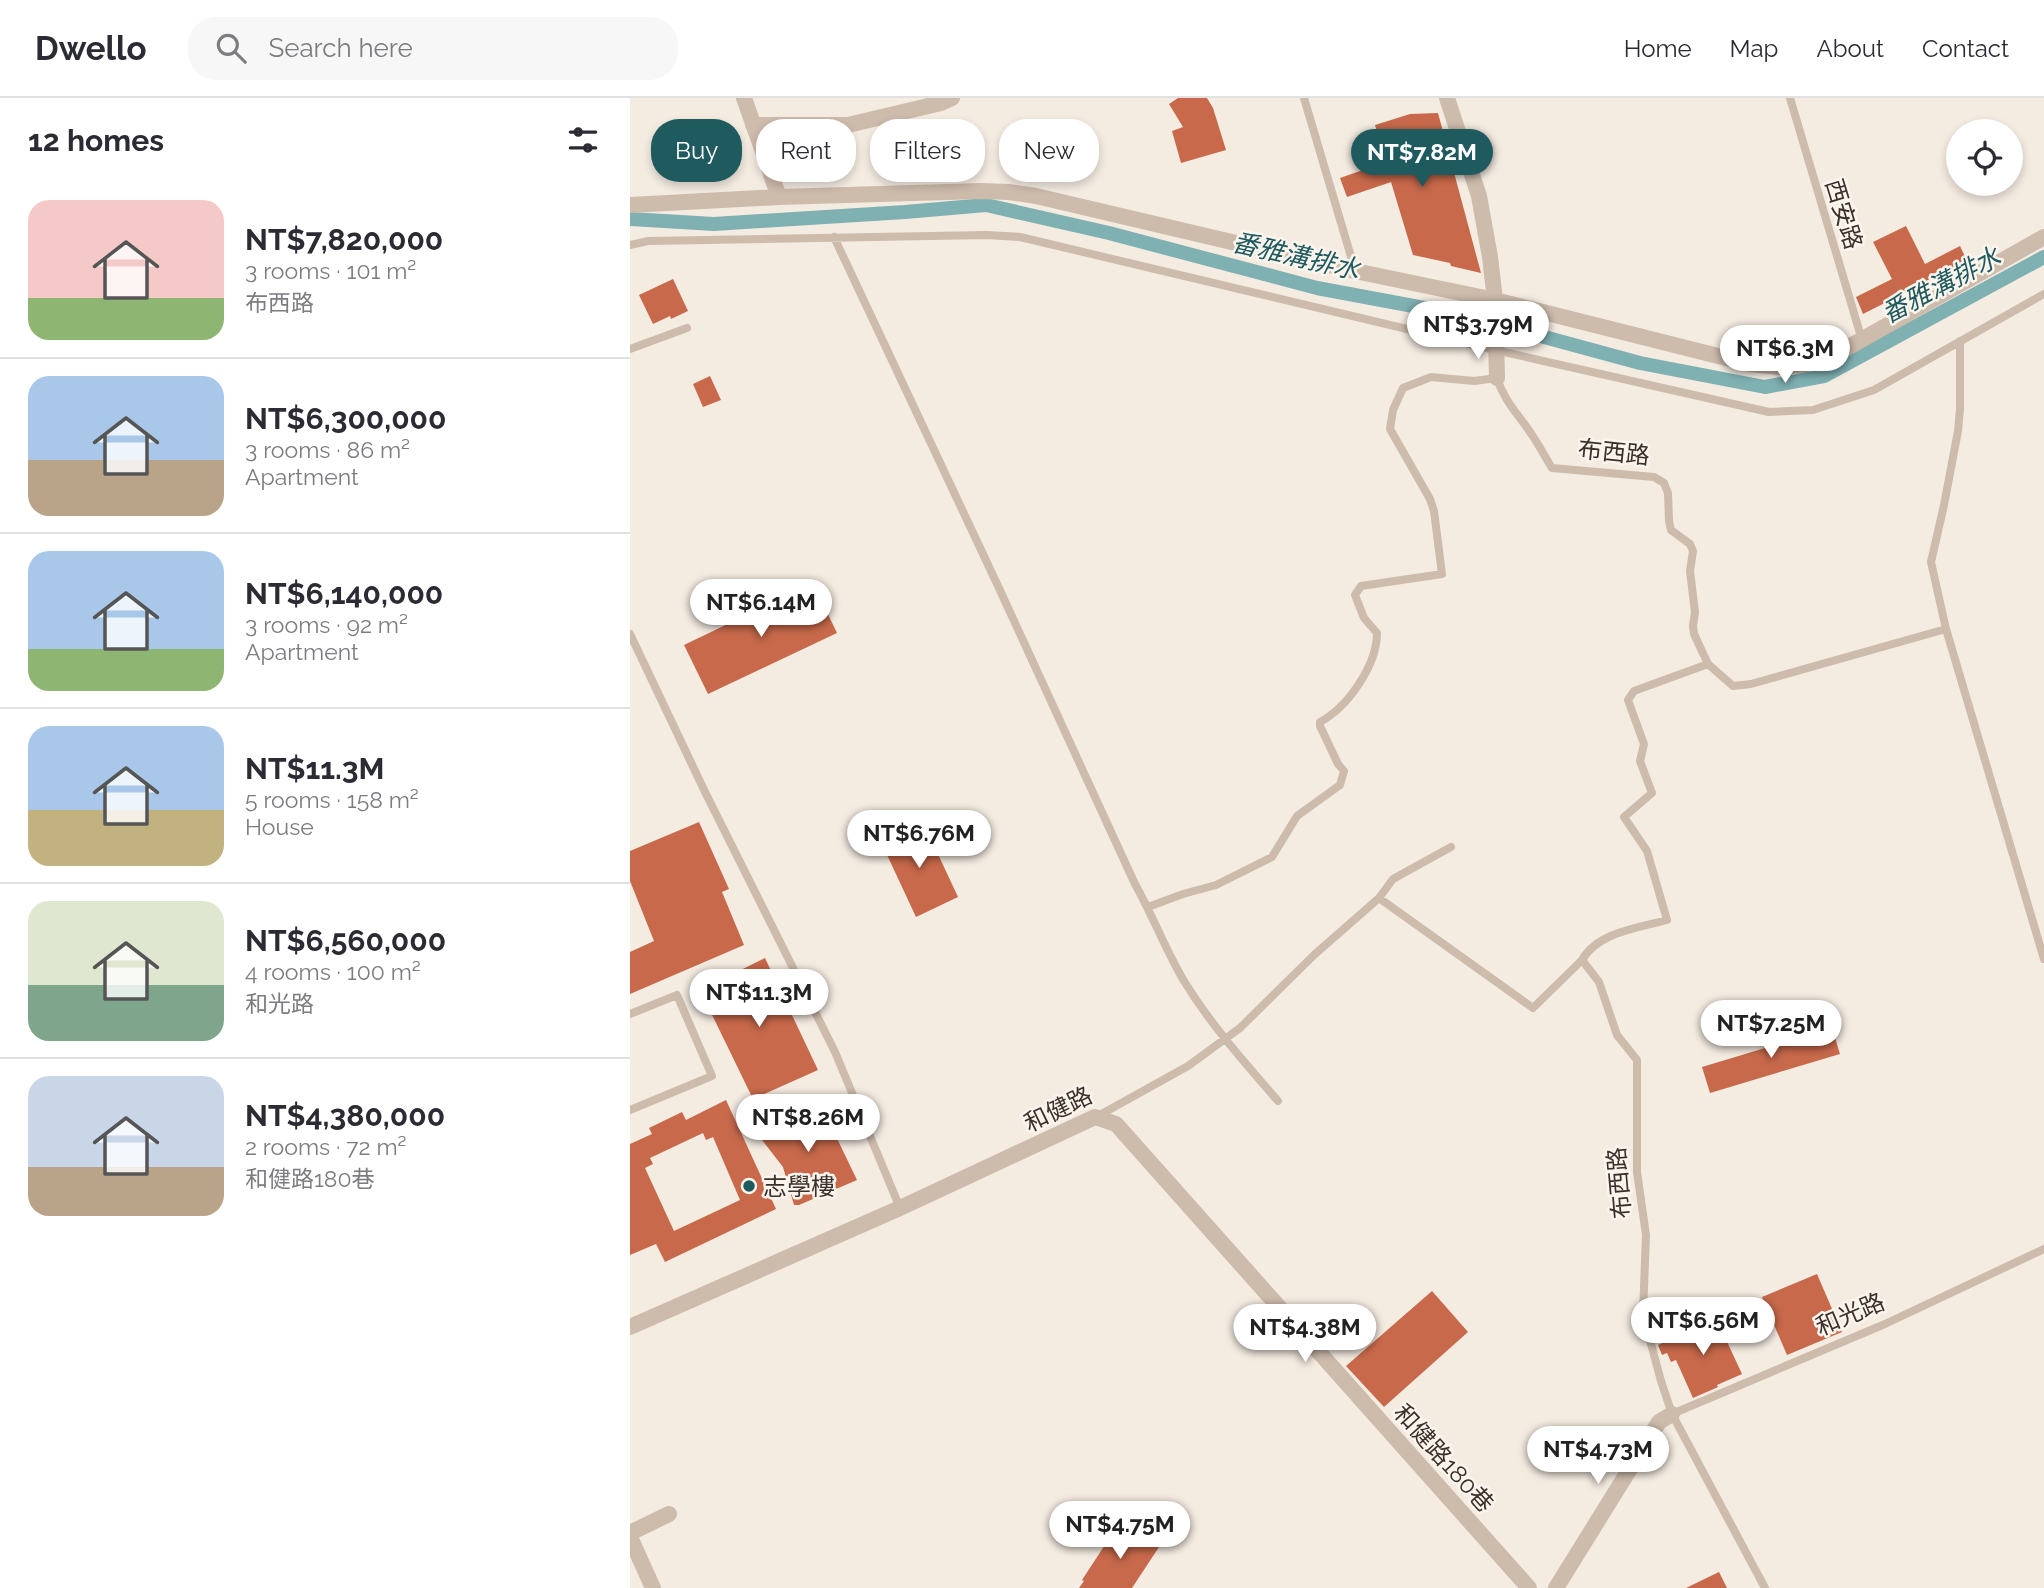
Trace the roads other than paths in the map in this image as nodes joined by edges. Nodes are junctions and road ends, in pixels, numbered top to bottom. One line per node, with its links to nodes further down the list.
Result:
1 (744, 98): 6 (street)
2 (951, 98): 6 (street)
3 (1304, 98): 12 (lane)
4 (1447, 98): 14 (street)
5 (1790, 98): 16 (lane, 西安路)
6 (753, 125): 7 (street)
7 (779, 197): 8 (street); 12 (street)
8 (630, 205)
9 (834, 237): 11 (lane); 18 (lane); 26 (lane)
10 (2044, 237): 16 (street)
11 (630, 245)
12 (1355, 271): 14 (street)
13 (2044, 294): 17 (lane)
14 (1495, 306): 16 (street); 18 (street)
15 (687, 328): 19 (lane)
16 (1861, 337)
17 (1960, 341): 18 (lane); 21 (lane)
18 (1495, 346): 20 (street)
19 (630, 348)
20 (1497, 378): 23 (lane, 布西路); 26 (lane)
21 (1946, 629): 23 (lane, 布西路); 27 (lane)
22 (630, 635): 34 (lane)
23 (1708, 664): 28 (lane)
24 (1451, 847): 25 (lane, 和健路)
25 (1379, 898): 28 (lane); 30 (lane, 和健路)
26 (1148, 907): 30 (lane)
27 (2044, 959)
28 (1582, 960): 37 (lane, 布西路)
29 (630, 1014): 32 (lane)
30 (1225, 1039): 31 (lane); 33 (lane, 和健路)
31 (1278, 1101)
32 (630, 1110)
33 (1095, 1117): 34 (street, 和健路); 41 (street, 和健路180巷)
34 (900, 1208): 36 (street, 和健路)
35 (2044, 1250): 37 (lane, 和光路)
36 (630, 1327)
37 (1672, 1414): 42 (street, 和光路); 43 (lane, 布西路)
38 (669, 1514): 39 (street)
39 (630, 1535): 40 (street)
40 (653, 1588)
41 (1529, 1588)
42 (1556, 1588)
43 (1765, 1588)

